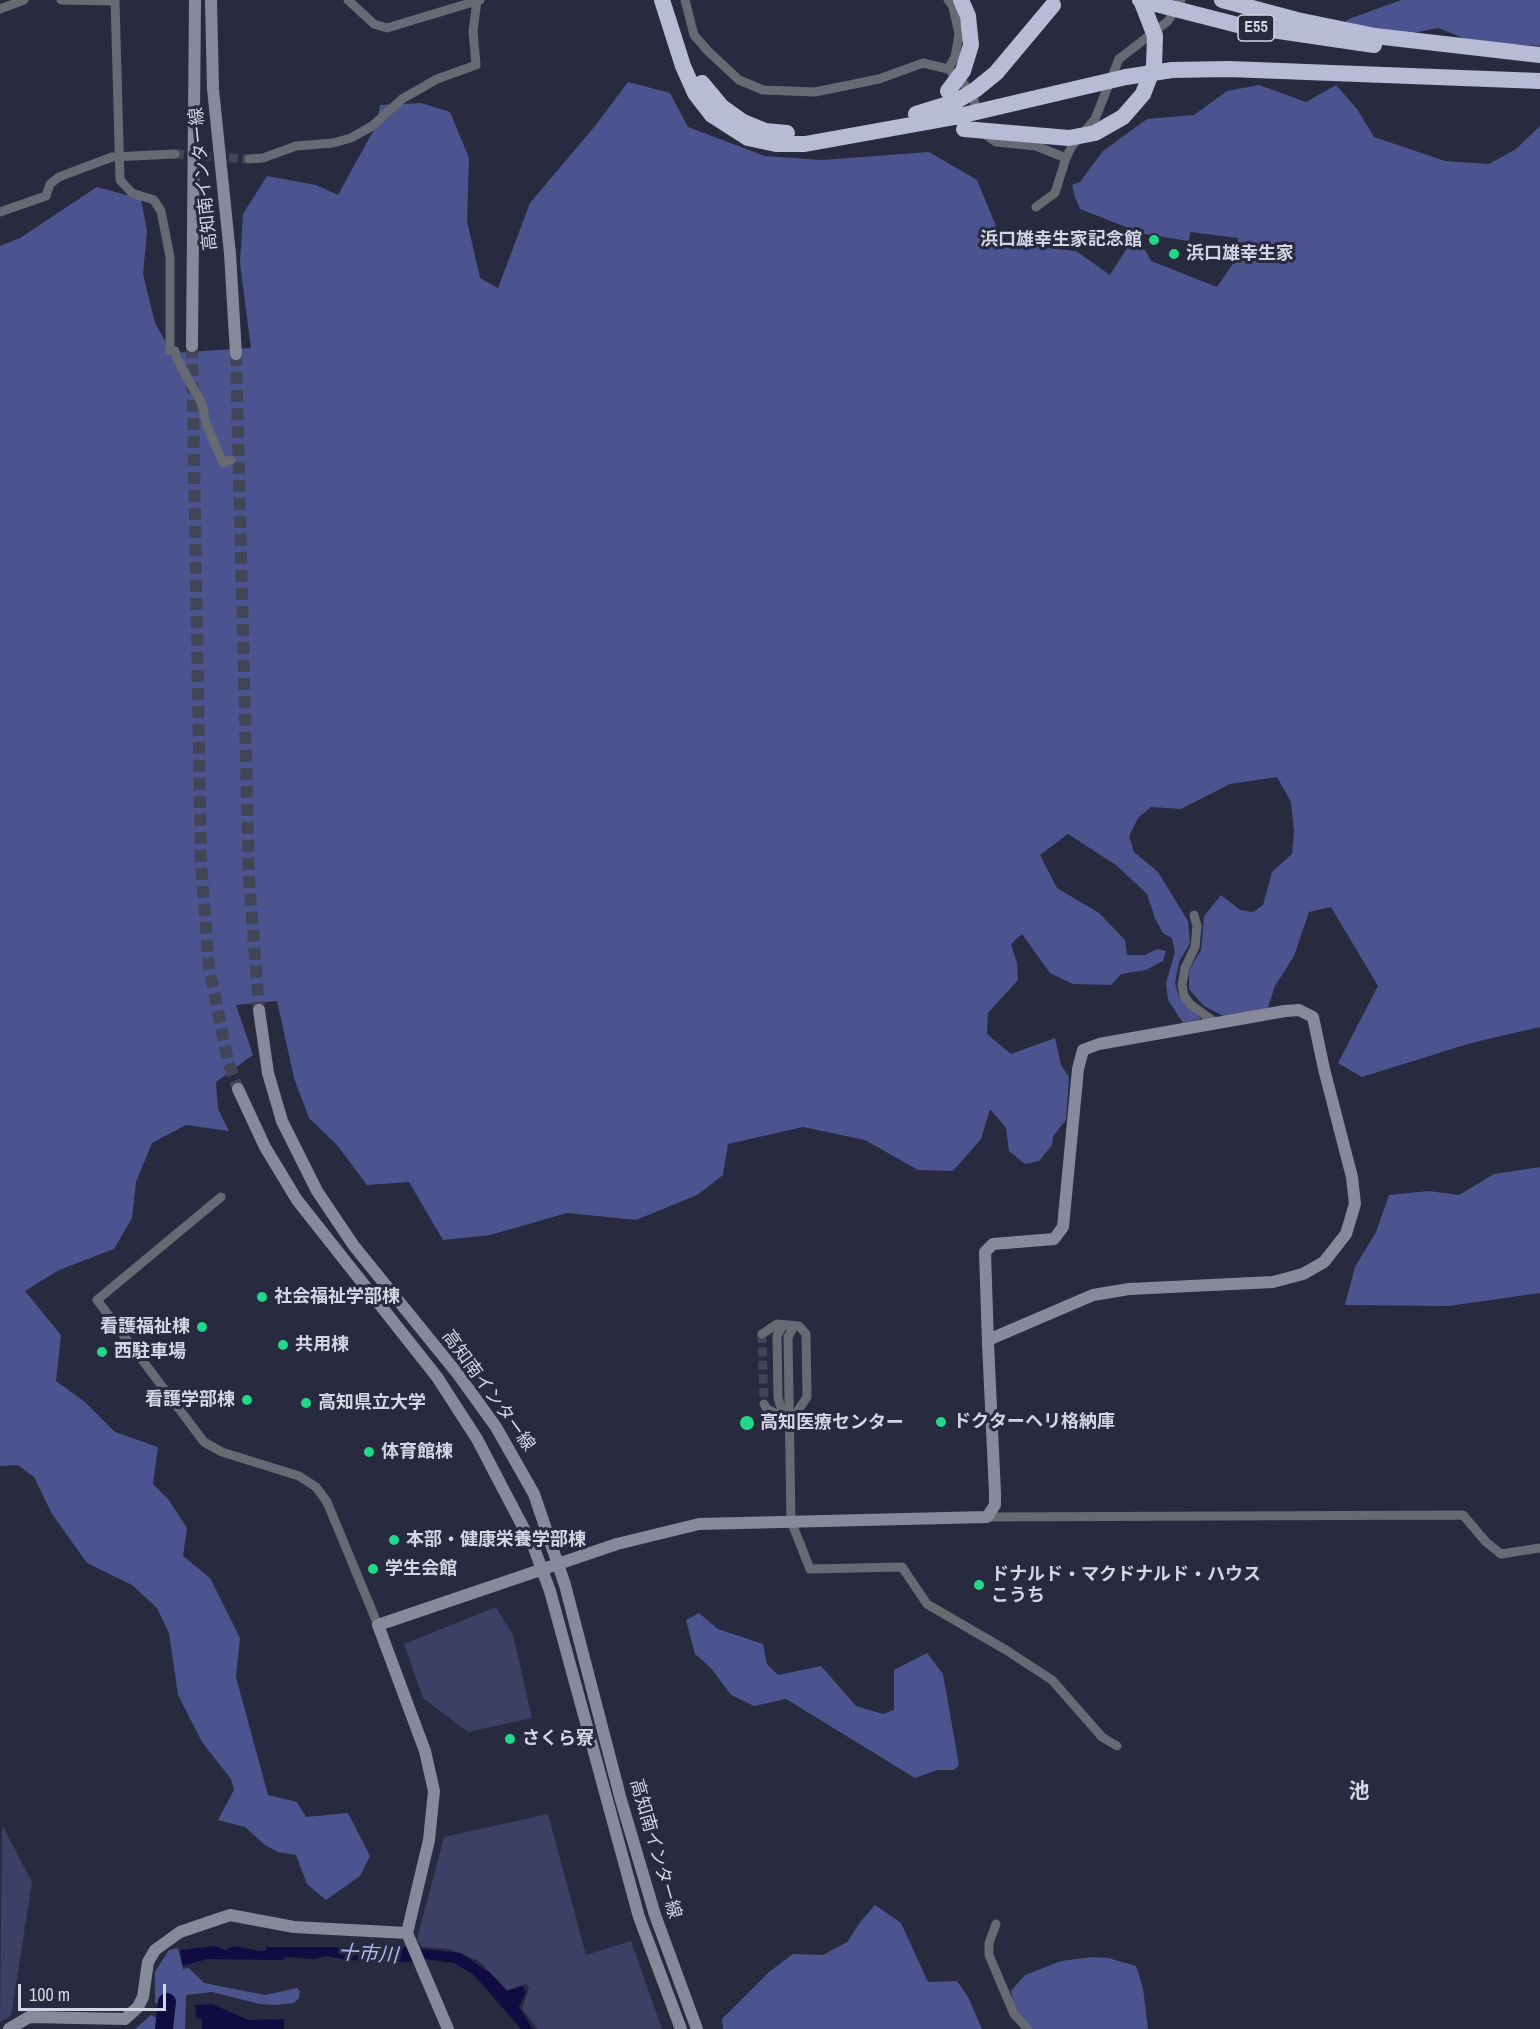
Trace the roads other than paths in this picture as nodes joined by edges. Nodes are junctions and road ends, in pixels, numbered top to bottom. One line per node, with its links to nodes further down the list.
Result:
1 (24, 0): 17 (street)
2 (61, 0): 14 (street)
3 (195, 0): 31 (street, 高知南インター線)
4 (211, 0): 32 (street, 高知南インター線)
5 (348, 0): 15 (street)
6 (662, 0): 21 (highway)
7 (674, 0): 21 (highway)
8 (685, 0): 22 (street)
9 (948, 0): 22 (street)
10 (961, 0): 24 (highway, bridge)
11 (1141, 0): 18 (highway, E55, bridge); 24 (highway, bridge)
12 (1181, 0): 27 (street)
13 (1222, 0): 18 (highway)
14 (115, 1): 26 (street)
15 (479, 1): 28 (street)
16 (1055, 2): 24 (highway, bridge)
17 (0, 9)
18 (1374, 40): 19 (highway); 20 (highway, E55)
19 (1540, 55)
20 (1540, 62)
21 (688, 64): 24 (highway); 24 (highway)
22 (948, 69): 27 (street)
23 (1540, 81): 24 (highway, bridge)
24 (955, 110)
25 (175, 154): 26 (street)
26 (118, 157): 30 (street); 33 (street)
27 (1066, 158): 29 (street)
28 (249, 159)
29 (1036, 207)
30 (0, 212)
31 (192, 346)
32 (236, 354)
33 (231, 460)
34 (1194, 915): 36 (street)
35 (260, 1010): 48 (street, 高知南インター線)
36 (1216, 1023): 42 (street); 42 (street)
37 (238, 1089): 49 (street, 高知南インター線)
38 (221, 1197): 50 (street)
39 (783, 1324): 40 (street); 41 (street); 44 (street)
40 (795, 1326): 44 (street); 44 (street)
41 (762, 1334)
42 (988, 1340): 45 (street)
43 (764, 1404): 44 (street)
44 (791, 1421): 46 (street)
45 (987, 1517): 46 (street); 47 (street)
46 (791, 1521): 48 (street); 51 (street)
47 (1540, 1548)
48 (558, 1565): 49 (street); 57 (street, 高知南インター線)
49 (542, 1571): 50 (street); 56 (street, 高知南インター線)
50 (378, 1625): 53 (street)
51 (1117, 1746)
52 (996, 1924): 58 (street)
53 (409, 1937): 54 (street); 55 (street)
54 (9, 2029)
55 (448, 2029)
56 (681, 2029)
57 (697, 2029)
58 (1028, 2029)

